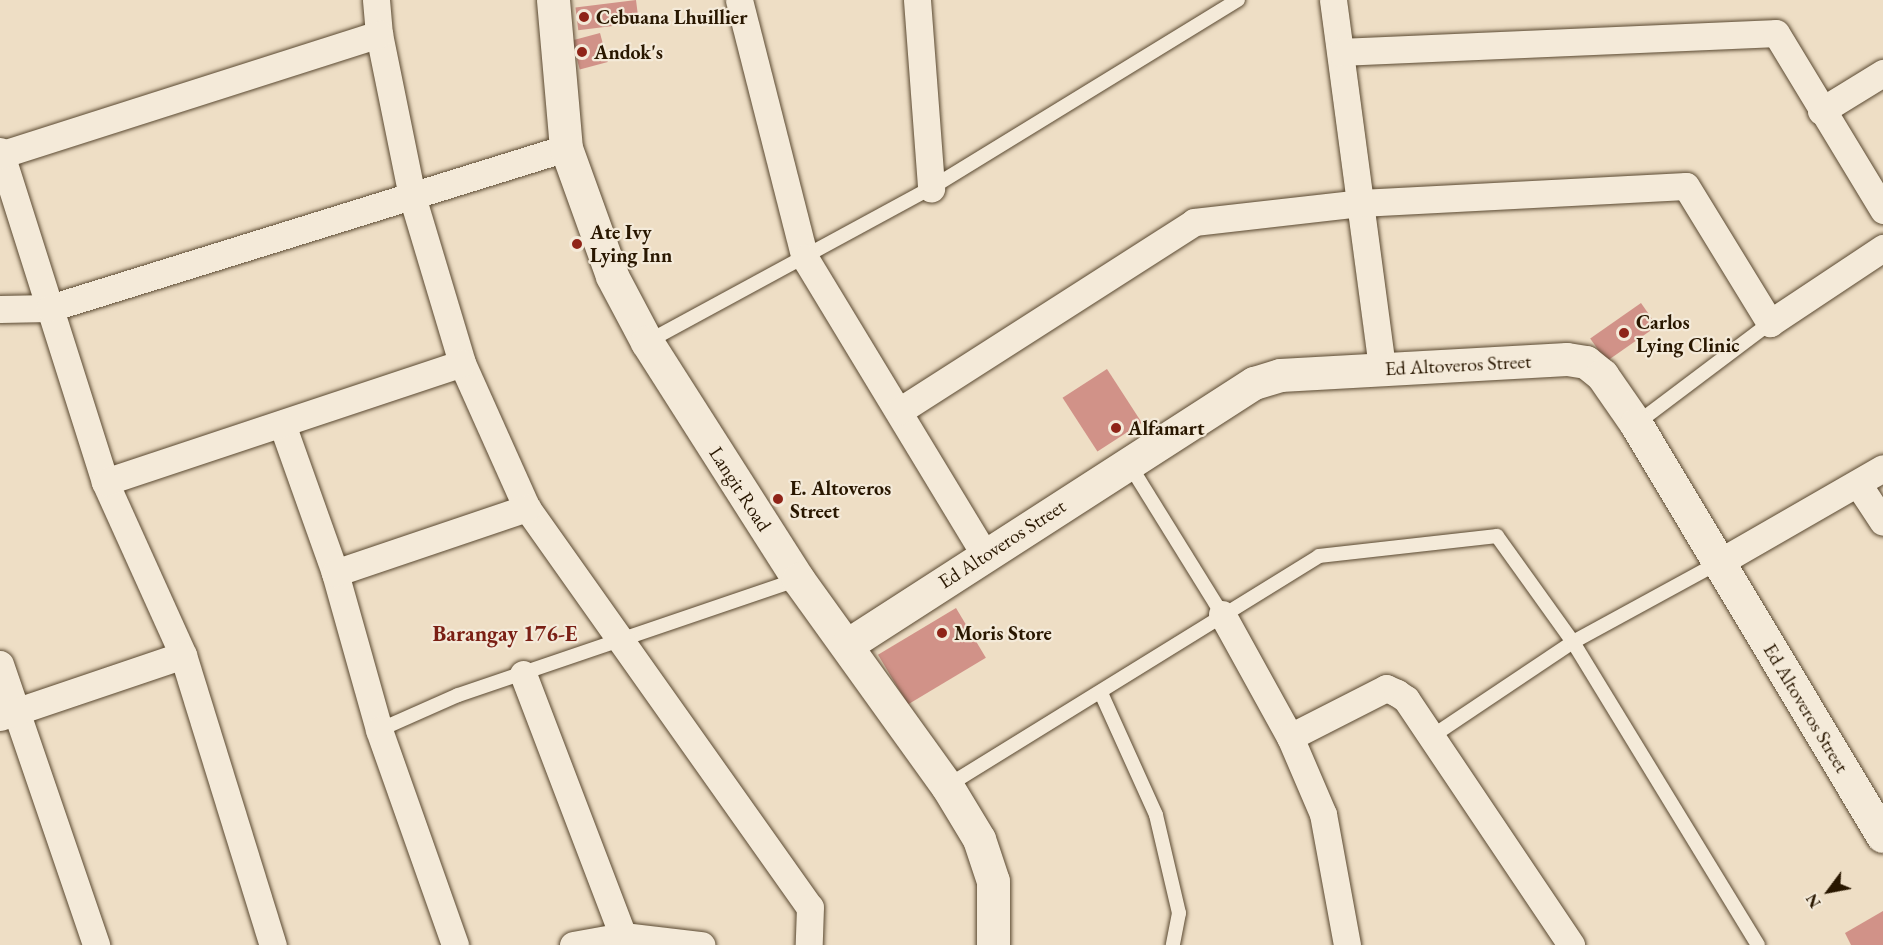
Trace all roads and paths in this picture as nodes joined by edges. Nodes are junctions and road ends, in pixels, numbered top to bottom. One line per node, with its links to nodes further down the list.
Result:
1 (376, 0): 7 (street)
2 (554, 0): 11 (street, Langit Road)
3 (739, 0): 18 (street)
4 (917, 0): 13 (street)
5 (1238, 0): 13 (lane)
6 (1333, 0): 8 (street)
7 (379, 34): 12 (street); 14 (street)
8 (1341, 52): 10 (street); 15 (street)
9 (1883, 73): 10 (street)
10 (1821, 111): 16 (street)
11 (566, 148): 14 (street); 22 (street, Langit Road)
12 (0, 154): 19 (street)
13 (931, 188): 18 (lane)
14 (412, 196): 19 (street); 23 (street)
15 (1360, 203): 21 (street); 24 (street); 25 (street)
16 (1883, 210)
17 (1883, 248): 21 (street)
18 (804, 258): 22 (lane); 25 (street)
19 (50, 308): 20 (street); 30 (street)
20 (0, 309)
21 (1770, 323): 27 (lane)
22 (647, 342): 37 (street, Langit Road)
23 (462, 363): 26 (street); 32 (street)
24 (1382, 369): 27 (street, Ed Altoveros Street); 28 (street, Ed Altoveros Street)
25 (898, 411): 34 (street)
26 (282, 424): 30 (street); 36 (street)
27 (1636, 424): 35 (street, Ed Altoveros Street)
28 (1128, 462): 34 (street, Ed Altoveros Street); 38 (lane)
29 (1883, 468): 31 (street)
30 (105, 482): 42 (street)
31 (1858, 484): 33 (street); 35 (street)
32 (527, 508): 36 (street); 39 (street)
33 (1883, 522)
34 (985, 555): 41 (street, Ed Altoveros Street)
35 (1718, 563): 40 (lane); 51 (street, Ed Altoveros Street)
36 (336, 573): 47 (street)
37 (798, 579): 39 (lane); 41 (street, Langit Road)
38 (1222, 614): 40 (lane); 45 (lane); 48 (street)
39 (621, 640): 44 (lane); 59 (street)
40 (1573, 642): 49 (lane); 64 (lane)
41 (847, 645): 50 (street, Langit Road)
42 (183, 655): 46 (street); 55 (street)
43 (0, 664): 46 (street)
44 (523, 674): 47 (lane); 52 (street)
45 (1101, 693): 50 (lane); 61 (lane)
46 (8, 714): 54 (street)
47 (379, 730): 56 (street)
48 (1290, 737): 49 (street); 62 (street)
49 (1431, 737): 63 (street)
50 (947, 786): 60 (street, Langit Road)
51 (1883, 836)
52 (623, 936): 53 (street); 57 (street)
53 (662, 943): 58 (street)
54 (96, 945)
55 (273, 945)
56 (455, 945)
57 (573, 945)
58 (701, 945)
59 (809, 945)
60 (993, 945)
61 (1173, 945)
62 (1347, 945)
63 (1571, 945)
64 (1758, 945)

